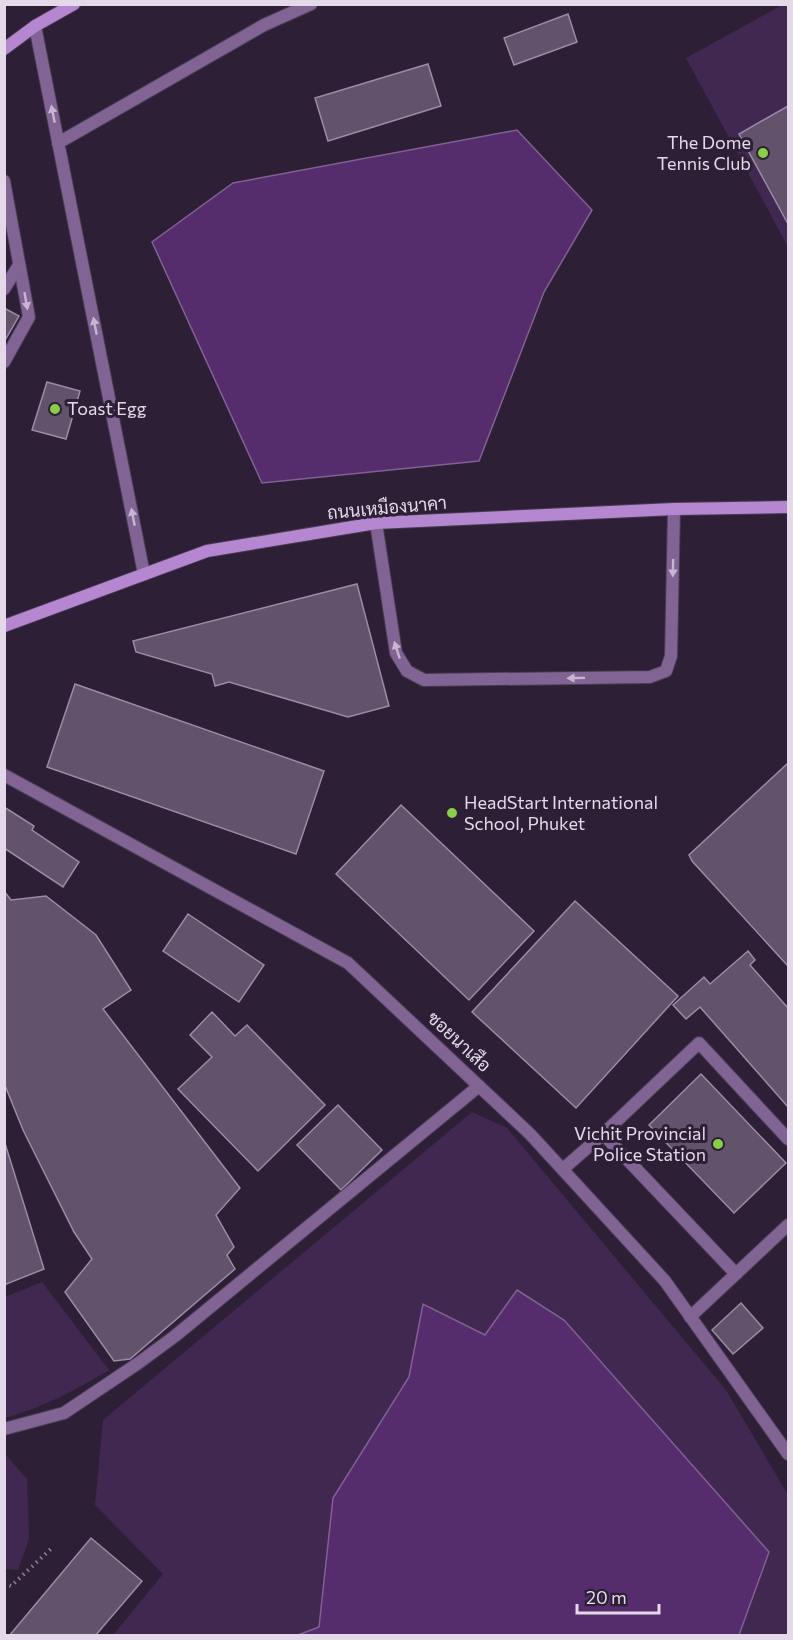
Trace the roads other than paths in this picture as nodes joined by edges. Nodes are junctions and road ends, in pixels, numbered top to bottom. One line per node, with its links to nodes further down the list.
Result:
1 (74, 4): 3 (street)
2 (311, 4): 5 (street)
3 (35, 26): 4 (street); 5 (street, one-way to 3)
4 (4, 49)
5 (58, 143): 15 (street, one-way to 5)
6 (4, 181): 7 (street)
7 (12, 222): 8 (street); 9 (street)
8 (4, 234)
9 (20, 265): 10 (street); 11 (street, one-way to 11)
10 (4, 289)
11 (4, 362)
12 (789, 507): 13 (street, ถนนเหมืองนาคา)
13 (674, 509): 14 (street, ถนนเหมืองนาคา); 14 (street, one-way to 14)
14 (376, 523): 15 (street, ถนนเหมืองนาคา)
15 (144, 574): 16 (street, ถนนเหมืองนาคา)
16 (4, 626)
17 (4, 775): 18 (street, ซอยนาเสือ)
18 (479, 1086): 21 (street, ซอยนาเสือ); 25 (street)
19 (603, 1134): 20 (street); 21 (street); 23 (street)
20 (789, 1139)
21 (563, 1170): 24 (street, ซอยนาเสือ)
22 (789, 1225): 23 (street)
23 (736, 1274): 24 (street)
24 (690, 1317): 26 (street, ซอยนาเสือ)
25 (4, 1429)
26 (789, 1454)

